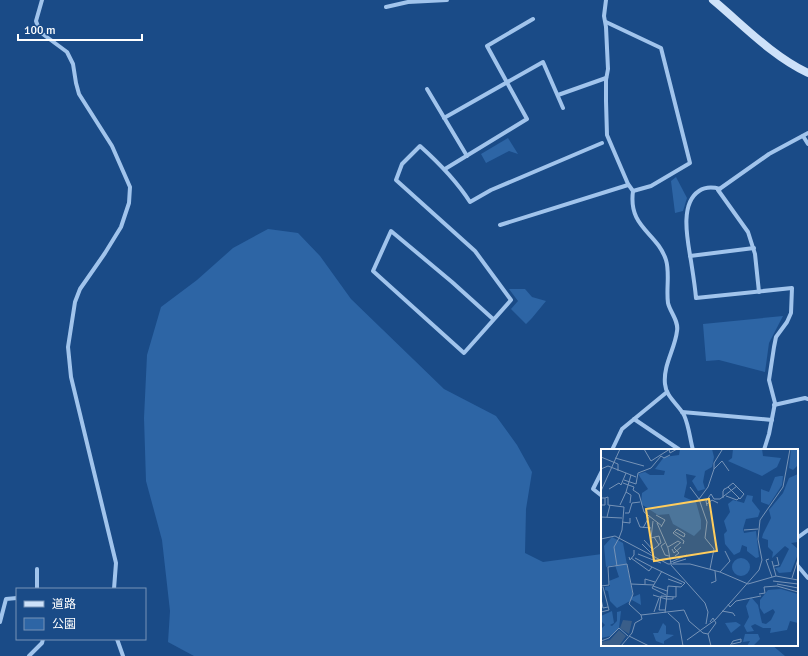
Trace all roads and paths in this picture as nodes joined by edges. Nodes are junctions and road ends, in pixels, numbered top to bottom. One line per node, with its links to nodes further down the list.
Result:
1 (42, 0): 47 (street)
2 (447, 0): 5 (street)
3 (606, 0): 7 (street)
4 (713, 0): 8 (street)
5 (386, 7)
6 (533, 19): 10 (street)
7 (606, 22): 9 (street); 23 (street)
8 (808, 73)
9 (606, 78): 12 (street); 21 (street)
10 (507, 83): 12 (street); 14 (street); 19 (street)
11 (427, 89): 14 (street)
12 (558, 95): 13 (street)
13 (563, 108)
14 (444, 118): 19 (street)
15 (808, 133): 16 (street)
16 (803, 136): 18 (street); 22 (street)
17 (602, 143): 20 (street)
18 (808, 144)
19 (467, 156): 20 (street)
20 (445, 169): 28 (street)
21 (628, 184): 23 (street); 24 (street)
22 (720, 189): 25 (street); 26 (street)
23 (633, 191): 29 (street)
24 (500, 225)
25 (754, 248): 26 (street); 27 (street)
26 (690, 256): 27 (street)
27 (759, 292): 31 (street)
28 (493, 319): 28 (street)
29 (667, 392): 32 (street); 33 (street)
30 (808, 399): 31 (street)
31 (774, 404): 34 (street)
32 (682, 412): 34 (street); 37 (street)
33 (634, 419): 35 (street); 36 (street)
34 (772, 420): 38 (street)
35 (612, 449)
36 (679, 449)
37 (693, 449)
38 (764, 449)
39 (601, 473): 40 (street)
40 (601, 495)
41 (808, 530): 42 (street)
42 (798, 537)
43 (798, 566): 45 (street)
44 (37, 569): 46 (street)
45 (808, 578)
46 (37, 588)
47 (114, 588)
48 (16, 598): 49 (street)
49 (0, 622)
50 (43, 640): 52 (street)
51 (118, 640): 53 (street)
52 (29, 656)
53 (123, 656)

